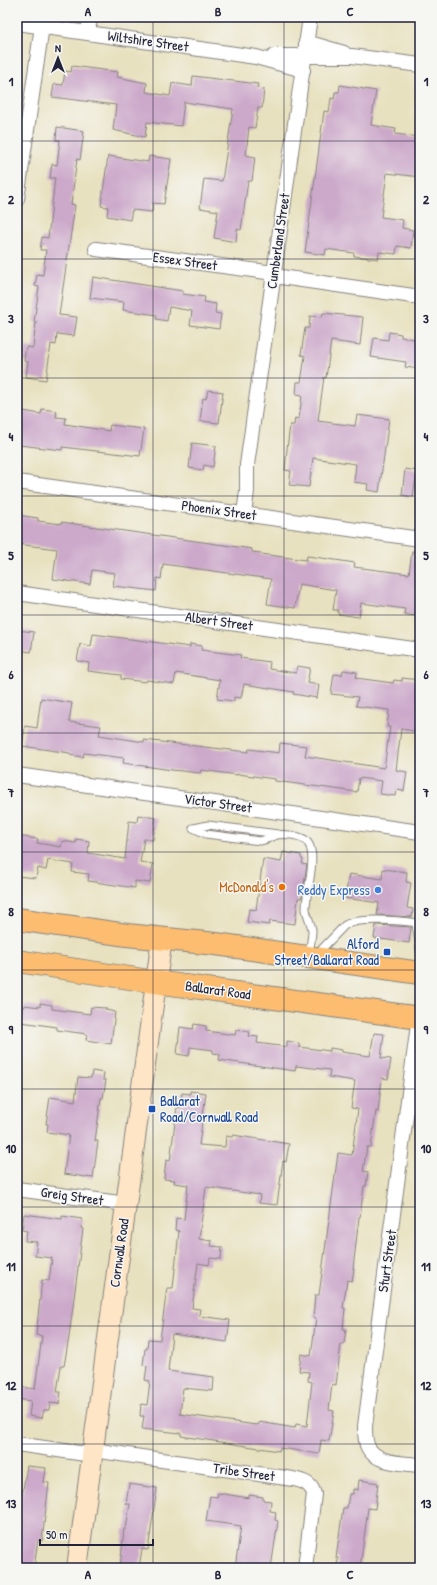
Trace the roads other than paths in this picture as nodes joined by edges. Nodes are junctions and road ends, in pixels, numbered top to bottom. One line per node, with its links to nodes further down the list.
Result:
1 (90, 17): 5 (street)
2 (310, 17): 6 (street, Cumberland Street)
3 (17, 23): 4 (street, Wiltshire Street)
4 (42, 26): 5 (street, Wiltshire Street); 10 (street)
5 (88, 32): 8 (street, Wiltshire Street)
6 (306, 42): 7 (street, Wiltshire Street); 8 (street, Cumberland Street)
7 (352, 56): 8 (street, Wiltshire Street); 9 (street, Wiltshire Street)
8 (303, 63): 12 (street, Cumberland Street)
9 (420, 65)
10 (17, 199)
11 (96, 249): 12 (street, Essex Street)
12 (274, 275): 13 (street, Essex Street); 15 (street, Cumberland Street)
13 (420, 297)
14 (17, 482): 15 (street, Phoenix Street)
15 (240, 513): 16 (street, Phoenix Street)
16 (420, 539)
17 (17, 593): 18 (street, Albert Street)
18 (420, 650)
19 (17, 775): 21 (street, Victor Street)
20 (194, 828): 26 (lane)
21 (420, 832)
22 (17, 919): 24 (highway)
23 (418, 923): 25 (lane); 26 (lane)
24 (162, 938): 26 (highway); 29 (street, Cornwall Road)
25 (420, 950)
26 (311, 958): 28 (highway)
27 (17, 960): 29 (highway, Ballarat Road)
28 (420, 973)
29 (156, 982): 30 (highway, Ballarat Road); 32 (street, Cornwall Road)
30 (419, 1017): 35 (street, Sturt Street)
31 (17, 1189): 32 (street, Greig Street)
32 (126, 1204): 34 (street, Cornwall Road)
33 (17, 1444): 34 (street, Tribe Street)
34 (92, 1453): 36 (street, Cornwall Road); 37 (street, Tribe Street)
35 (420, 1465)
36 (77, 1568)
37 (305, 1568)

